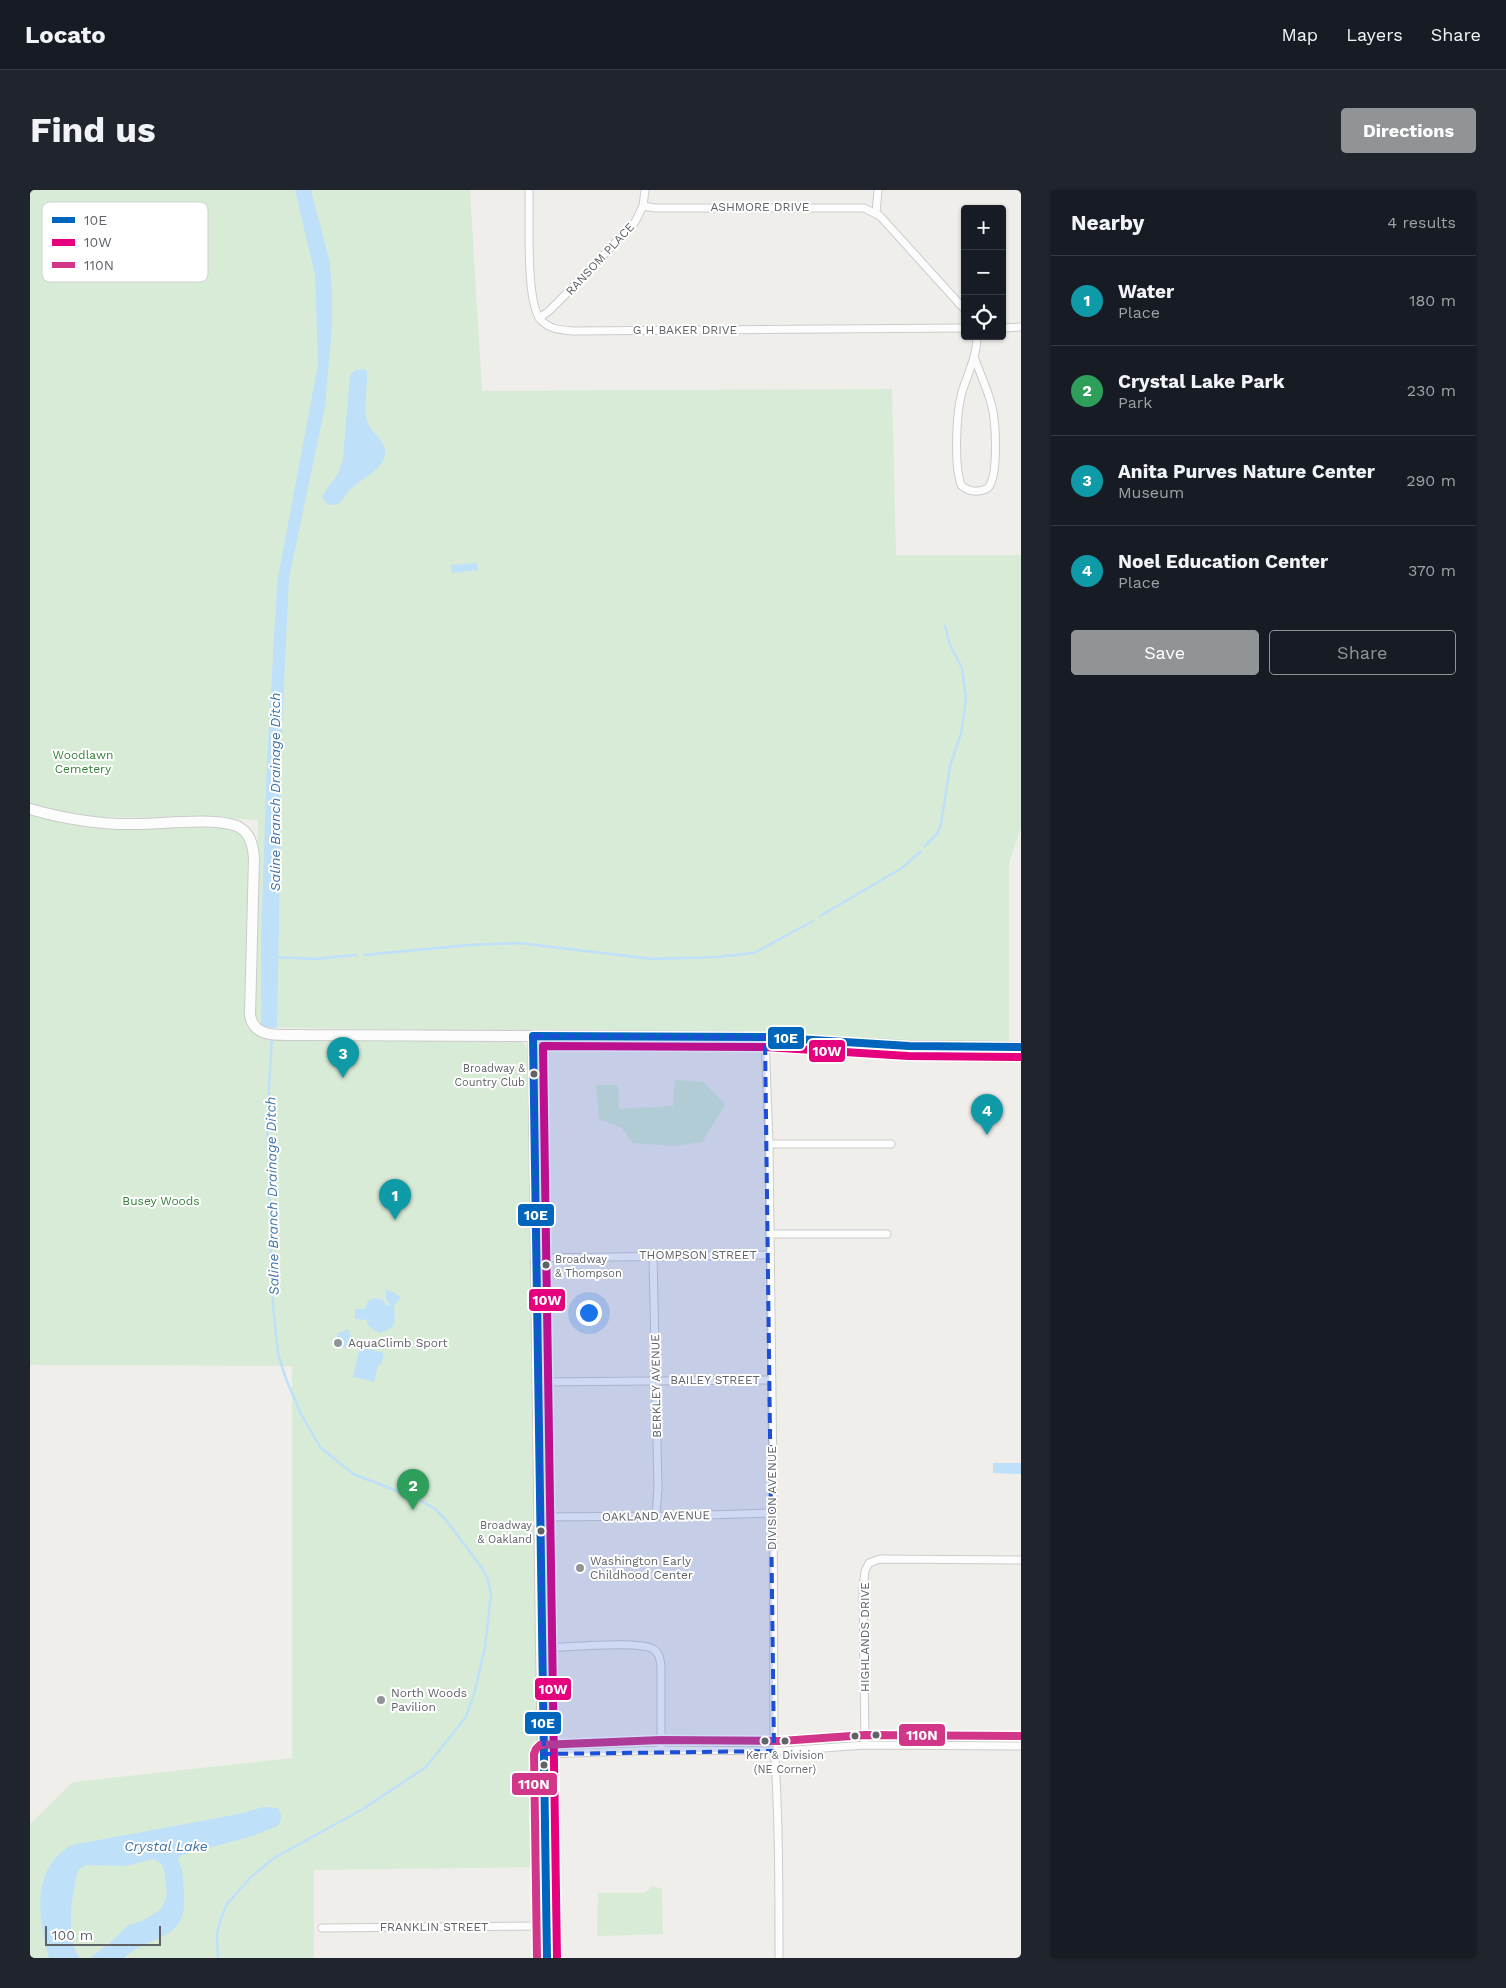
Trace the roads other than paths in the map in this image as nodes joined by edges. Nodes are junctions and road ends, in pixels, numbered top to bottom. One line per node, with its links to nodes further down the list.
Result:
1 (529, 190): 7 (street)
2 (645, 190): 4 (street, RANSOM PLACE)
3 (878, 190): 5 (street)
4 (643, 206): 5 (street, ASHMORE DRIVE); 7 (street, RANSOM PLACE)
5 (876, 213): 6 (street)
6 (961, 306)
7 (539, 318): 9 (street, G H BAKER DRIVE)
8 (1021, 327): 10 (street)
9 (961, 328)
10 (1006, 328)
11 (977, 340): 12 (street)
12 (975, 359): 12 (street)
13 (30, 809): 14 (street)
14 (533, 1036): 15 (street); 23 (street)
15 (766, 1037): 16 (street); 17 (street, DIVISION AVENUE)
16 (1021, 1048)
17 (769, 1144): 18 (street); 19 (street, DIVISION AVENUE)
18 (891, 1144)
19 (769, 1234): 20 (street); 21 (street, DIVISION AVENUE)
20 (887, 1234)
21 (769, 1255): 22 (street, THOMPSON STREET); 25 (street, DIVISION AVENUE)
22 (653, 1256): 23 (street, THOMPSON STREET); 24 (street, BERKLEY AVENUE)
23 (536, 1258): 26 (street)
24 (656, 1380): 25 (street, BAILEY STREET); 26 (street, BAILEY STREET); 29 (street, BERKLEY AVENUE)
25 (771, 1380): 27 (street, DIVISION AVENUE)
26 (538, 1382): 28 (street)
27 (772, 1513): 29 (street, OAKLAND AVENUE); 35 (street, DIVISION AVENUE)
28 (540, 1516): 29 (street, OAKLAND AVENUE); 31 (street)
29 (656, 1516)
30 (1021, 1560): 32 (street, HIGHLANDS DRIVE)
31 (540, 1648): 34 (street); 36 (street)
32 (865, 1745): 33 (street); 35 (street)
33 (1021, 1746)
34 (661, 1750): 35 (street); 36 (street)
35 (774, 1751): 40 (street, DIVISION AVENUE)
36 (544, 1754): 37 (street)
37 (546, 1926): 38 (street, FRANKLIN STREET); 39 (street)
38 (322, 1928)
39 (547, 1958)
40 (779, 1958)

